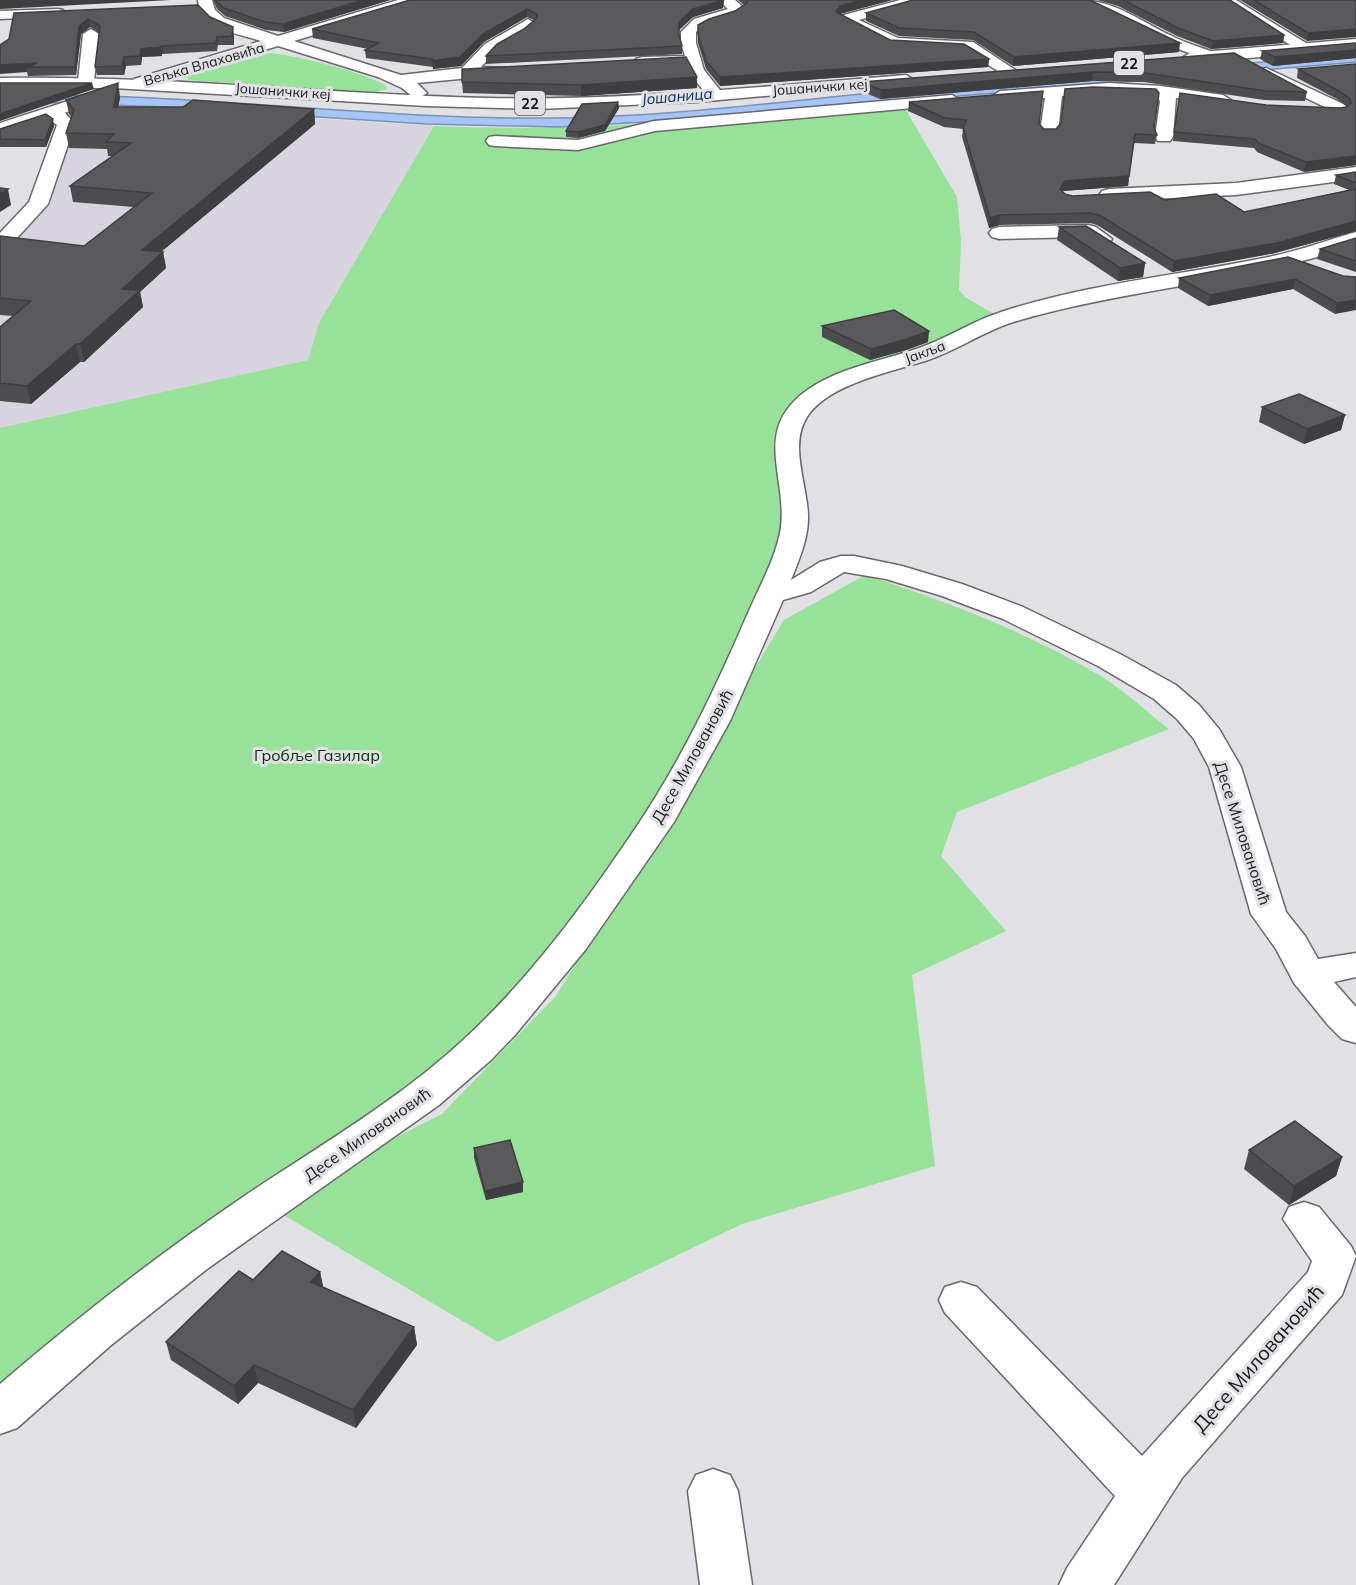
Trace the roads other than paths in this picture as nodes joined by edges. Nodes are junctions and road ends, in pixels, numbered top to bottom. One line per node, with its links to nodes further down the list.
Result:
1 (414, 0): 9 (street)
2 (725, 0): 20 (street)
3 (917, 0): 26 (street)
4 (1086, 0): 17 (street)
5 (1226, 0): 16 (street)
6 (205, 3): 8 (street); 14 (street, Вељка Влаховића)
7 (357, 3): 9 (street)
8 (188, 6)
9 (379, 11): 14 (street)
10 (76, 12): 11 (street)
11 (4, 19)
12 (528, 24): 24 (street)
13 (91, 34): 29 (street)
14 (279, 42): 28 (street); 31 (street, Вељка Влаховића)
15 (1356, 44): 16 (street)
16 (1306, 48): 18 (street)
17 (1210, 56): 18 (street); 19 (street)
18 (1238, 57): 25 (street)
19 (1172, 59)
20 (694, 60): 21 (street); 34 (street)
21 (626, 63)
22 (1296, 70): 25 (street)
23 (519, 71): 24 (street)
24 (467, 72): 28 (street)
25 (1266, 73): 38 (street)
26 (988, 74)
27 (922, 79): 34 (street, Јошанички кеј / 22)
28 (401, 80): 35 (street)
29 (86, 81): 30 (street, 22); 31 (street, 22)
30 (0, 82)
31 (140, 82): 35 (street, Јошанички кеј / 22); 39 (street, Вељка Влаховића)
32 (1054, 91): 33 (street); 42 (street); 44 (street)
33 (1161, 91): 36 (street); 43 (street)
34 (716, 95): 35 (street, Јошанички кеј / 22)
35 (427, 100)
36 (1237, 105)
37 (1301, 109): 38 (street)
38 (1338, 110): 40 (street)
39 (57, 111): 41 (street, Вељка Влаховића); 49 (street)
40 (1356, 117)
41 (0, 129)
42 (1049, 132)
43 (1164, 138)
44 (495, 141)
45 (1356, 173): 46 (street)
46 (1095, 196)
47 (999, 233): 50 (street)
48 (1356, 238): 51 (street, Јакља)
49 (0, 245)
50 (1119, 250)
51 (1289, 259): 53 (street, Јакља); 54 (street, Јакља)
52 (1139, 262): 54 (street)
53 (1319, 269)
54 (1170, 282): 55 (street, Јакља)
55 (771, 594): 57 (street, Десе Миловановић); 61 (street, Десе Миловановић)
56 (1356, 965): 57 (street)
57 (1307, 974): 58 (street, Десе Миловановић)
58 (1356, 1029)
59 (1304, 1219): 63 (street, Десе Миловановић)
60 (961, 1300): 63 (street)
61 (0, 1413)
62 (713, 1491): 64 (street)
63 (1145, 1493): 65 (street, Десе Миловановић)
64 (726, 1585)
65 (1085, 1585)

